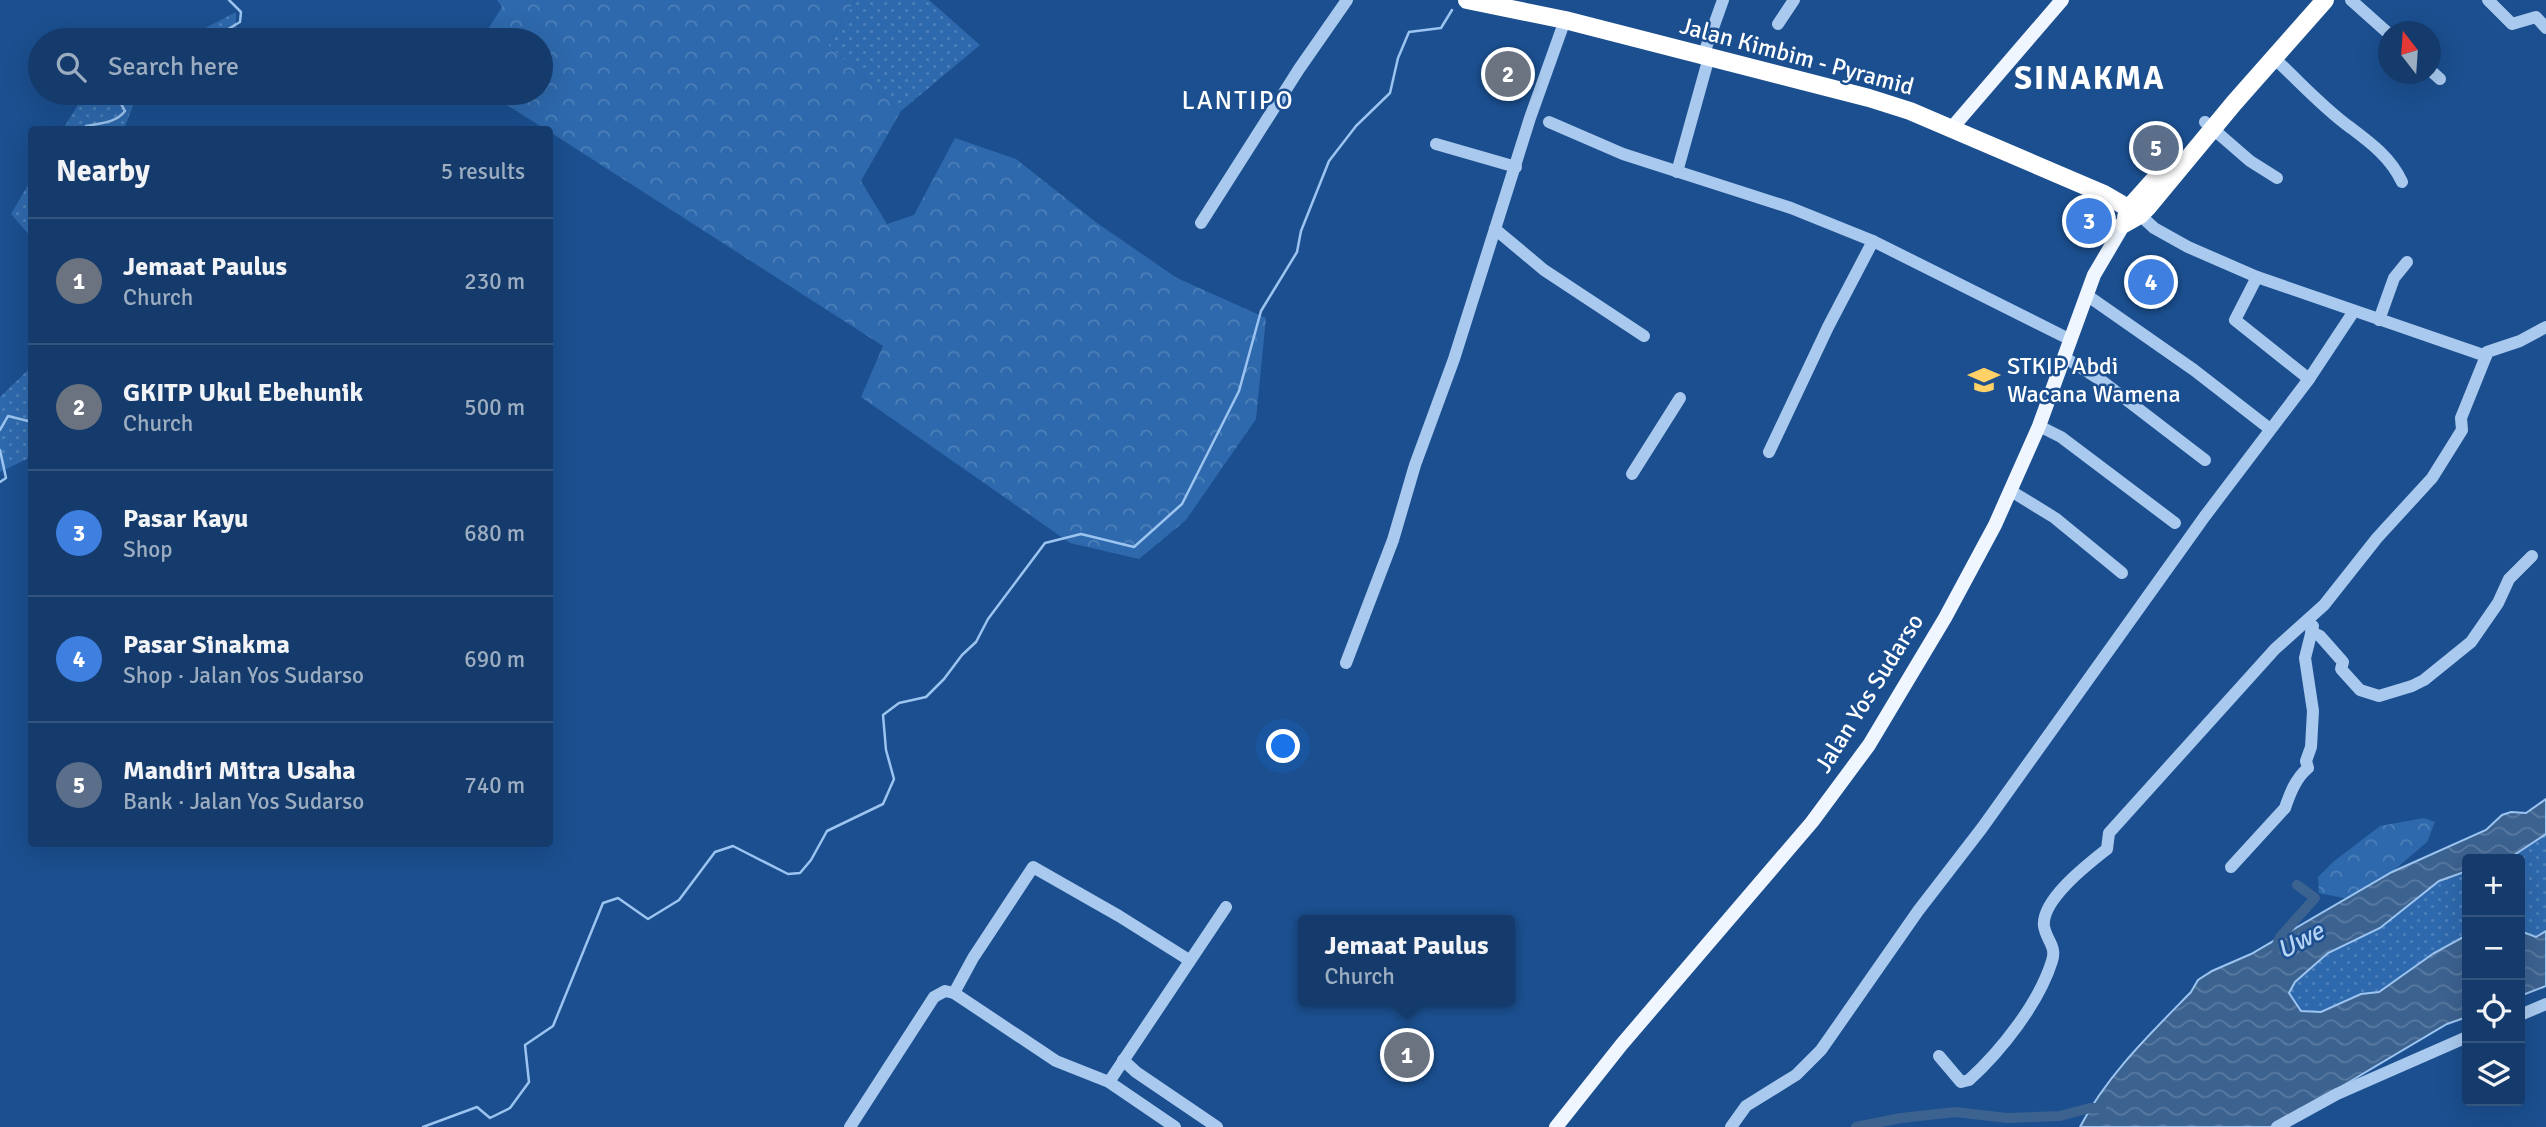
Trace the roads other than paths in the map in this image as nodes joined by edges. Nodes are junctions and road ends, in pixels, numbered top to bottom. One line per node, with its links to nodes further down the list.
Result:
1 (1346, 0): 25 (street)
2 (1467, 0): 10 (highway, Jalan Kimbim - Pyramid)
3 (1723, 0): 14 (street)
4 (1794, 0): 12 (street)
5 (2312, 0): 17 (highway, Jalan Yos Sudarso)
6 (2325, 0): 15 (highway, Jalan Yos Sudarso)
7 (2351, 0): 11 (street)
8 (2488, 0): 13 (street)
9 (2055, 2): 18 (main road)
10 (1565, 20): 14 (highway, Jalan Kimbim - Pyramid); 20 (street)
11 (2378, 23)
12 (1778, 24)
13 (2546, 28)
14 (1706, 57): 18 (highway, Jalan Kimbim - Pyramid); 21 (street)
15 (2274, 58): 17 (highway, Jalan Yos Sudarso); 23 (street)
16 (1549, 122): 21 (street)
17 (2209, 125): 22 (street); 24 (highway, Jalan Yos Sudarso)
18 (1951, 130): 24 (highway, Jalan Kimbim - Pyramid)
19 (1436, 144): 20 (street)
20 (1516, 167): 26 (street)
21 (1677, 173): 27 (street)
22 (2277, 178)
23 (2402, 182)
24 (2131, 216): 29 (street); 30 (main road, Jalan Yos Sudarso)
25 (1201, 223)
26 (1495, 229): 34 (street); 51 (street)
27 (1873, 241): 35 (street); 42 (street)
28 (2407, 262): 32 (street)
29 (2258, 277): 31 (street); 38 (street)
30 (2088, 296): 35 (main road, Jalan Yos Sudarso); 41 (street)
31 (2354, 312): 32 (street); 38 (street)
32 (2379, 320): 36 (street)
33 (2546, 327): 36 (street)
34 (1644, 336)
35 (2071, 340): 37 (main road, Jalan Yos Sudarso)
36 (2486, 356): 49 (street)
37 (2064, 357): 40 (main road, Jalan Yos Sudarso); 43 (street)
38 (2309, 379): 41 (street)
39 (1680, 398): 44 (street)
40 (2039, 426): 45 (main road, Jalan Yos Sudarso); 46 (street)
41 (2270, 429): 66 (street)
42 (1769, 452)
43 (2205, 460)
44 (1632, 474)
45 (2011, 491): 48 (street); 65 (main road, Jalan Yos Sudarso)
46 (2175, 523)
47 (2532, 556): 50 (street)
48 (2122, 573)
49 (2315, 615): 50 (street); 59 (street)
50 (2311, 632): 52 (street)
51 (1346, 663)
52 (2231, 867)
53 (1226, 906): 54 (street)
54 (1189, 960): 55 (street); 60 (street)
55 (954, 993): 61 (street); 62 (street)
56 (2546, 1004): 57 (street)
57 (2525, 1013)
58 (2462, 1039): 67 (street)
59 (1939, 1056)
60 (1123, 1060): 61 (street); 64 (street)
61 (1109, 1082): 63 (street)
62 (850, 1127)
63 (1175, 1127)
64 (1217, 1127)
65 (1556, 1127)
66 (1731, 1127)
67 (2277, 1127)

